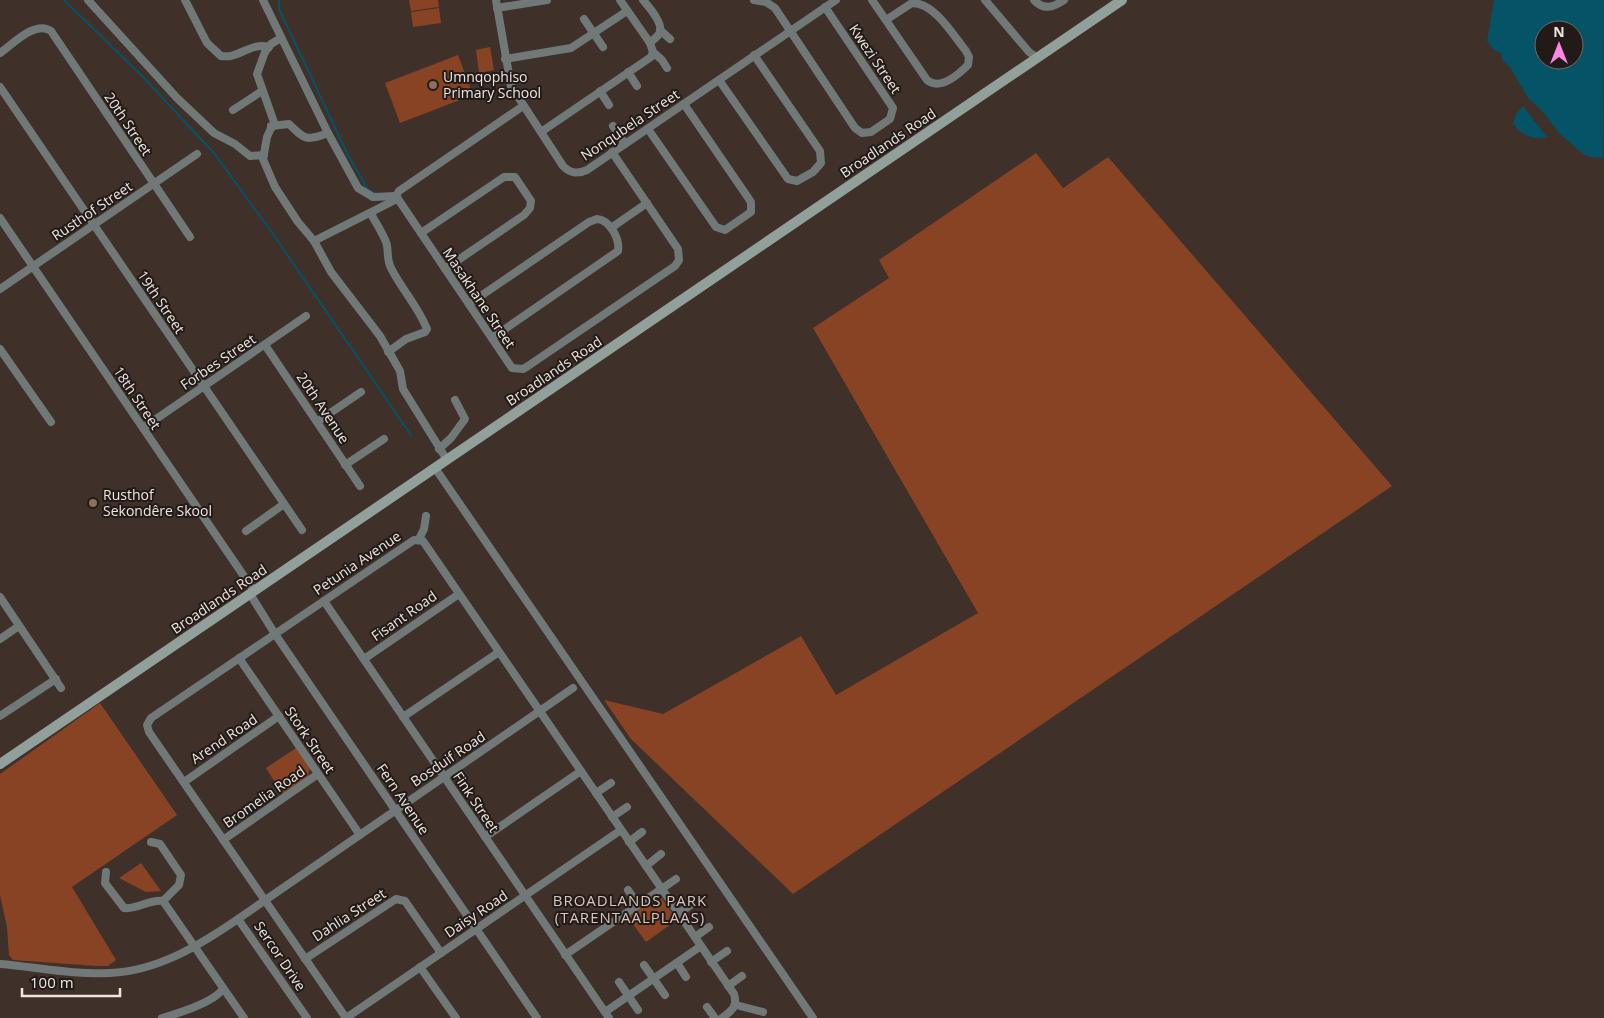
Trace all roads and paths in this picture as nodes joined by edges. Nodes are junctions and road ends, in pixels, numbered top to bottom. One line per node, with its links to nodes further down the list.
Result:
1 (88, 0): 51 (street)
2 (185, 0): 25 (street)
3 (263, 0): 22 (street)
4 (547, 0): 14 (street)
5 (643, 0): 19 (street)
6 (754, 0): 20 (street, Kwezi Street)
7 (836, 0): 15 (street, Nonqubela Street)
8 (872, 0): 18 (street)
9 (984, 0): 30 (street)
10 (1034, 0): 11 (street)
11 (1064, 0)
12 (1122, 0): 30 (main road, Broadlands Road)
13 (622, 1): 16 (street)
14 (496, 4): 31 (street, Nonqubela Street)
15 (825, 7): 20 (street, Nonqubela Street); 20 (street, Kwezi Street)
16 (628, 11): 21 (street); 24 (street)
17 (584, 19): 21 (street)
18 (886, 20): 18 (street)
19 (660, 30): 23 (street); 24 (street)
20 (789, 31): 29 (street, Nonqubela Street)
21 (594, 34): 26 (street); 31 (street)
22 (281, 38): 25 (street); 46 (street)
23 (670, 39)
24 (650, 43): 28 (street)
25 (269, 47): 37 (street)
26 (603, 47)
27 (0, 53): 52 (street, 20th Street)
28 (652, 54): 32 (street); 33 (street)
29 (754, 55): 34 (street, Nonqubela Street); 34 (street)
30 (1038, 58): 79 (main road, Broadlands Road)
31 (505, 59): 41 (street, Nonqubela Street)
32 (667, 68)
33 (628, 72): 35 (street); 38 (street)
34 (719, 80): 39 (street, Nonqubela Street)
35 (637, 86)
36 (0, 87): 57 (street, 19th Street)
37 (262, 91): 42 (street); 43 (street)
38 (600, 91): 40 (street); 47 (street)
39 (684, 104): 45 (street, Nonqubela Street); 45 (street)
40 (609, 105)
41 (522, 106): 47 (street, Nonqubela Street); 53 (street)
42 (233, 110)
43 (272, 126): 46 (street); 51 (street)
44 (613, 126): 48 (street)
45 (648, 129): 48 (street, Nonqubela Street)
46 (328, 132): 53 (street)
47 (541, 132): 49 (street, Nonqubela Street)
48 (625, 144): 49 (street, Nonqubela Street)
49 (612, 152): 54 (street, Masakhane Street)
50 (197, 154): 52 (street, Rusthof Street)
51 (264, 155): 61 (street)
52 (154, 184): 57 (street, Rusthof Street); 60 (street, 20th Street)
53 (397, 198): 55 (street); 59 (street, Masakhane Street)
54 (647, 203): 58 (street); 67 (street, Masakhane Street)
55 (371, 214): 61 (street); 70 (street)
56 (0, 218): 62 (street, 18th Street)
57 (94, 225): 62 (street, Rusthof Street); 71 (street, 19th Street)
58 (611, 228): 65 (street); 67 (street)
59 (421, 233): 63 (street, Masakhane Street); 63 (street)
60 (190, 237)
61 (314, 241): 70 (street)
62 (33, 266): 64 (street, Rusthof Street); 76 (street, 18th Street)
63 (445, 268): 65 (street, Masakhane Street)
64 (0, 289)
65 (469, 304): 67 (street, Masakhane Street)
66 (306, 316): 68 (street, Forbes Street)
67 (492, 338)
68 (264, 345): 71 (street, Forbes Street); 75 (street, 20th Avenue)
69 (0, 349): 74 (street)
70 (388, 352): 78 (street)
71 (204, 386): 76 (street, Forbes Street); 83 (street, 19th Street)
72 (361, 392): 75 (street)
73 (455, 400): 78 (street)
74 (51, 422)
75 (317, 422): 80 (street, 20th Avenue)
76 (143, 428): 88 (street, 18th Street)
77 (384, 439): 80 (street)
78 (439, 449): 79 (street)
79 (447, 460): 81 (main road, Broadlands Road)
80 (345, 465): 82 (street, 20th Avenue)
81 (435, 468): 88 (main road, Broadlands Road); 171 (street)
82 (360, 486)
83 (284, 504): 85 (street, 19th Street); 86 (street)
84 (426, 516): 87 (street)
85 (302, 530)
86 (246, 531)
87 (419, 539): 89 (street, Petunia Avenue); 91 (street, Petunia Avenue)
88 (252, 593): 93 (street, Fern Avenue); 105 (main road, Broadlands Road)
89 (459, 594): 95 (street, Petunia Avenue); 97 (street, Fisant Road)
90 (0, 597): 92 (street)
91 (324, 601): 93 (street, Petunia Avenue); 97 (street, Fink Street)
92 (20, 626): 94 (street); 98 (street)
93 (275, 634): 96 (street, Petunia Avenue); 113 (street, Fern Avenue)
94 (0, 639)
95 (499, 652): 101 (street, Petunia Avenue); 104 (street)
96 (239, 658): 103 (street, Stork Street); 109 (street, Petunia Avenue)
97 (364, 659): 104 (street, Fink Street)
98 (56, 679): 99 (street); 102 (street)
99 (61, 688)
100 (574, 688): 101 (street, Bosduif Road)
101 (540, 711): 106 (street, Petunia Avenue); 108 (street, Bosduif Road)
102 (0, 716)
103 (279, 716): 107 (street, Stork Street); 109 (street, Arend Road)
104 (403, 717): 108 (street, Fink Street)
105 (0, 764)
106 (581, 772): 111 (street, Petunia Avenue); 118 (street)
107 (318, 774): 117 (street, Stork Street); 119 (street, Bromelia Road)
108 (444, 777): 113 (street, Bosduif Road); 118 (street, Fink Street)
109 (184, 782): 119 (street, Petunia Avenue)
110 (611, 783): 111 (street)
111 (596, 793): 114 (street, Petunia Avenue)
112 (628, 807): 114 (street)
113 (395, 810): 117 (street, Bosduif Road); 136 (street, Fern Avenue)
114 (612, 817): 115 (street, Petunia Avenue)
115 (621, 830): 121 (street, Petunia Avenue); 128 (street, Daisy Road)
116 (642, 832): 121 (street)
117 (360, 834): 129 (street, Bosduif Road)
118 (485, 837): 128 (street, Fink Street)
119 (224, 840): 129 (street, Petunia Avenue)
120 (150, 842): 130 (street)
121 (629, 842): 123 (street, Petunia Avenue)
122 (661, 854): 123 (street)
123 (646, 866): 126 (street, Petunia Avenue)
124 (106, 872): 130 (street)
125 (676, 880): 126 (street)
126 (661, 889): 132 (street); 133 (street, Petunia Avenue)
127 (628, 890): 132 (street)
128 (525, 896): 136 (street, Daisy Road); 142 (street, Fink Street)
129 (264, 900): 134 (street, Bosduif Road); 143 (street, Petunia Avenue)
130 (163, 901): 139 (street)
131 (692, 904): 133 (street)
132 (638, 905): 142 (street)
133 (678, 914): 137 (street, Petunia Avenue)
134 (238, 919): 139 (street, Sercor Drive); 165 (street, Sercor Drive)
135 (709, 927): 137 (street)
136 (476, 929): 141 (street, Daisy Road); 168 (street, Fern Avenue)
137 (695, 937): 138 (street, Petunia Avenue)
138 (701, 946): 144 (street, Petunia Avenue); 145 (street)
139 (195, 947): 146 (street, Sercor Drive); 154 (street)
140 (727, 952): 144 (street)
141 (441, 953): 143 (street, Dahlia Street); 148 (street, Daisy Road)
142 (565, 955): 162 (street, Fink Street)
143 (305, 959): 166 (street, Petunia Avenue)
144 (711, 962): 153 (street, Petunia Avenue)
145 (677, 963): 149 (street); 151 (street)
146 (0, 964)
147 (644, 965): 151 (street)
148 (420, 967): 166 (street, Daisy Road); 167 (street)
149 (686, 976)
150 (742, 976): 153 (street)
151 (654, 979): 155 (street); 156 (street)
152 (619, 982): 156 (street)
153 (728, 986): 157 (street, Petunia Avenue)
154 (224, 989): 161 (street); 164 (street)
155 (665, 995)
156 (629, 996): 159 (street); 162 (street)
157 (736, 1005): 160 (street); 170 (street)
158 (707, 1006): 169 (street)
159 (638, 1010)
160 (763, 1012)
161 (183, 1015): 163 (street)
162 (607, 1015)
163 (162, 1018)
164 (244, 1018)
165 (307, 1018)
166 (346, 1018)
167 (456, 1018)
168 (537, 1018)
169 (715, 1018)
170 (722, 1018)
171 (813, 1018)

